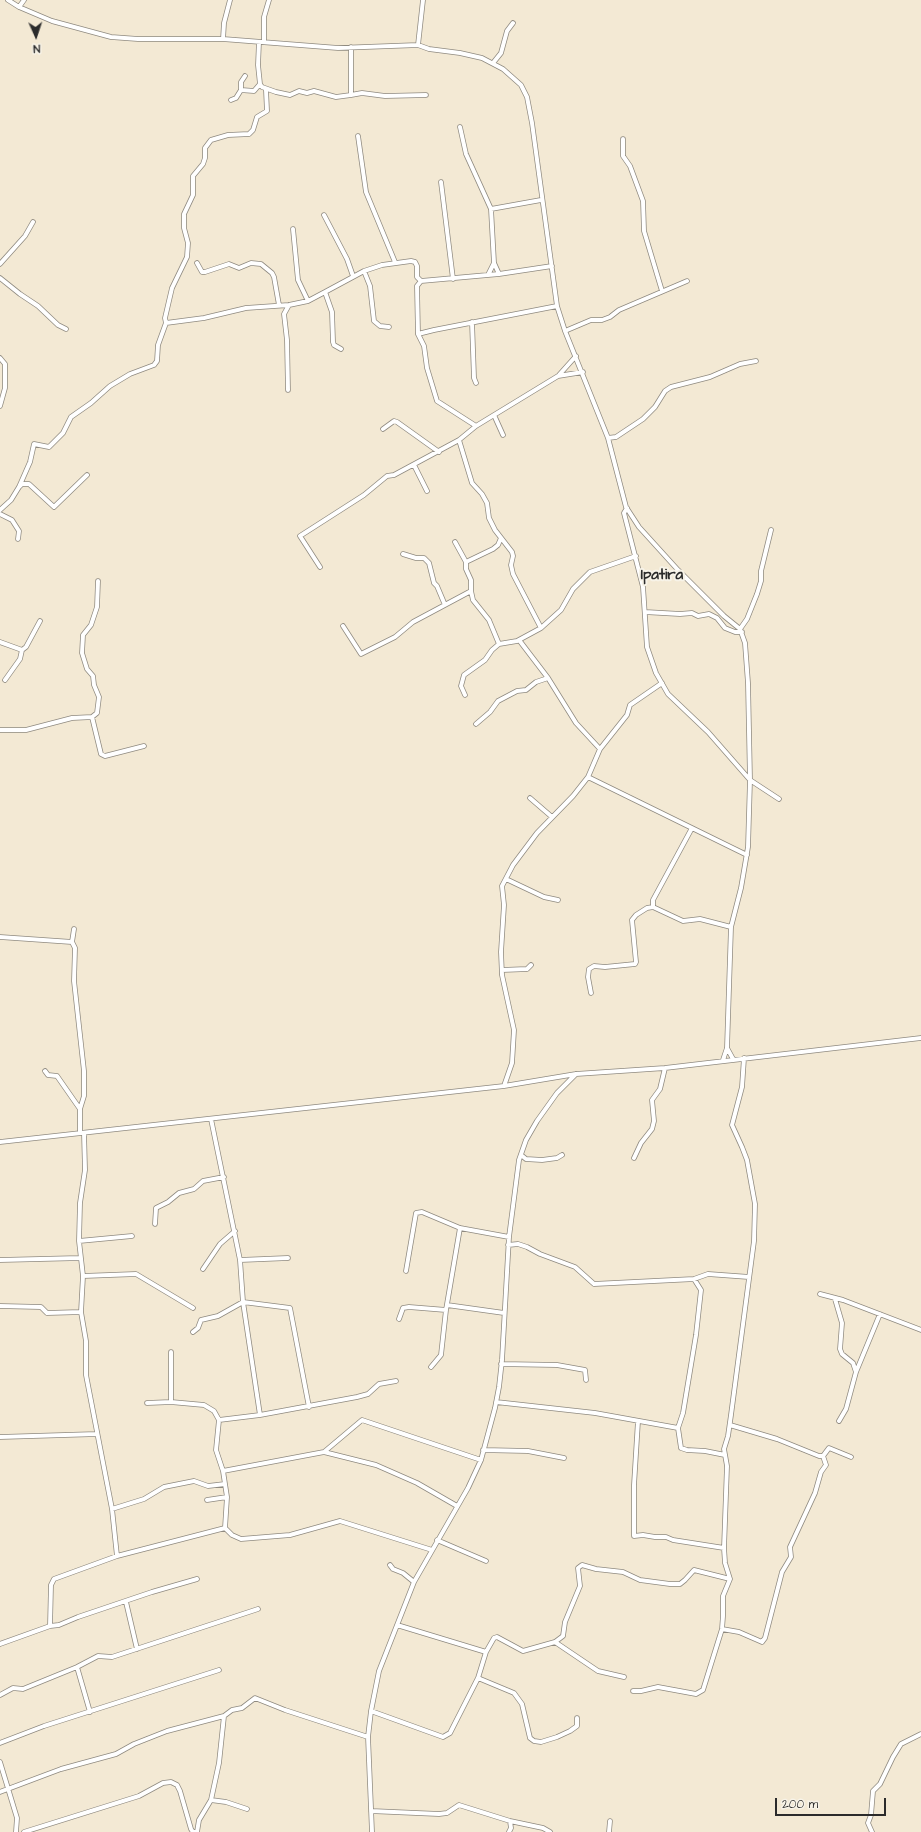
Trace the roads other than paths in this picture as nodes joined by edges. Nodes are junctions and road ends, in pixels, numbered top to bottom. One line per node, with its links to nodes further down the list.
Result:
1 (8, 0): 6 (street)
2 (24, 0): 6 (street)
3 (230, 0): 8 (street)
4 (268, 0): 10 (street)
5 (423, 0): 11 (street)
6 (20, 7): 8 (street)
7 (513, 23): 13 (street)
8 (223, 39): 9 (street)
9 (259, 42): 10 (street); 15 (street)
10 (264, 42): 12 (street)
11 (418, 45): 12 (street); 13 (street)
12 (351, 47): 18 (street)
13 (493, 63): 25 (street)
14 (245, 76): 16 (street)
15 (260, 84): 16 (street); 17 (street)
16 (241, 90): 20 (street)
17 (266, 90): 18 (street); 50 (street)
18 (351, 95): 19 (street)
19 (426, 96)
20 (231, 100)
21 (460, 127): 26 (street)
22 (358, 136): 30 (street)
23 (623, 138): 43 (street)
24 (441, 182): 40 (street)
25 (541, 200): 26 (street); 34 (street)
26 (491, 209): 32 (street)
27 (324, 215): 38 (street)
28 (33, 222): 33 (street)
29 (293, 229): 45 (street)
30 (395, 262): 35 (street); 41 (street)
31 (197, 263): 46 (street)
32 (494, 263): 36 (street); 37 (street)
33 (0, 264)
34 (552, 266): 36 (street); 48 (street)
35 (364, 271): 38 (street); 51 (street)
36 (500, 274): 37 (street)
37 (488, 275): 40 (street)
38 (353, 276): 44 (street)
39 (0, 278): 52 (street)
40 (453, 279): 41 (street)
41 (421, 281): 54 (street)
42 (687, 281): 43 (street)
43 (662, 291): 53 (street)
44 (325, 292): 45 (street); 55 (street)
45 (308, 301): 47 (street)
46 (279, 305): 47 (street); 50 (street)
47 (289, 305): 62 (street)
48 (557, 306): 49 (street); 53 (street)
49 (472, 322): 54 (street); 61 (street)
50 (166, 323): 73 (street)
51 (389, 327)
52 (66, 329)
53 (565, 331): 56 (street)
54 (418, 334): 65 (street)
55 (341, 349)
56 (576, 356): 59 (street); 60 (street)
57 (0, 358): 63 (street)
58 (756, 361): 68 (street)
59 (583, 372): 60 (street); 68 (street)
60 (558, 376): 64 (street)
61 (476, 383)
62 (288, 390)
63 (0, 406)
64 (494, 415): 65 (street); 67 (street)
65 (476, 426): 69 (street)
66 (383, 429): 70 (street)
67 (503, 435)
68 (608, 438): 76 (street)
69 (459, 440): 70 (street); 79 (street)
70 (439, 452): 71 (street)
71 (414, 465): 74 (street); 85 (street)
72 (87, 475): 73 (street)
73 (19, 487): 75 (street)
74 (427, 491)
75 (0, 510)
76 (626, 510): 83 (street); 93 (street)
77 (0, 514): 80 (street)
78 (771, 530): 93 (street)
79 (501, 538): 84 (street); 92 (street)
80 (18, 539)
81 (456, 542): 84 (street)
82 (403, 554): 88 (street)
83 (636, 556): 89 (street); 92 (street)
84 (466, 562): 87 (street)
85 (320, 567)
86 (98, 581): 102 (street)
87 (471, 591): 88 (street); 96 (street)
88 (446, 605): 91 (street)
89 (646, 612): 93 (street); 100 (street)
90 (40, 621): 97 (street)
91 (343, 626)
92 (541, 628): 94 (street)
93 (741, 630): 108 (street)
94 (519, 640): 96 (street); 98 (street)
95 (0, 642): 97 (street)
96 (500, 644): 101 (street)
97 (22, 650): 99 (street)
98 (548, 678): 103 (street); 106 (street)
99 (5, 680)
100 (662, 683): 106 (street); 108 (street)
101 (465, 695)
102 (92, 717): 104 (street); 105 (street)
103 (476, 724)
104 (0, 730)
105 (144, 746)
106 (600, 749): 107 (street)
107 (588, 777): 111 (street); 112 (street)
108 (750, 780): 110 (street); 113 (street)
109 (530, 798): 111 (street)
110 (779, 799)
111 (552, 817): 114 (street)
112 (692, 828): 113 (street); 116 (street)
113 (747, 855): 117 (street)
114 (506, 879): 115 (street); 122 (street)
115 (558, 900)
116 (653, 907): 117 (street); 123 (street)
117 (731, 927): 125 (street)
118 (74, 929): 120 (street)
119 (0, 937): 120 (street)
120 (72, 942): 133 (street)
121 (531, 965): 122 (street)
122 (502, 970): 132 (street)
123 (591, 993)
124 (921, 1038): 126 (street)
125 (727, 1048): 127 (street); 128 (street)
126 (744, 1058): 127 (street); 155 (street)
127 (733, 1059): 128 (street)
128 (722, 1060): 129 (street)
129 (665, 1068): 131 (street); 139 (street)
130 (45, 1071): 133 (street)
131 (576, 1074): 132 (street); 137 (street)
132 (504, 1086): 134 (street)
133 (80, 1109): 135 (street)
134 (211, 1119): 135 (street); 140 (street)
135 (82, 1133): 136 (street); 146 (street)
136 (0, 1142)
137 (521, 1155): 138 (street); 145 (street)
138 (562, 1155)
139 (634, 1158)
140 (224, 1177): 141 (street); 143 (street)
141 (155, 1224)
142 (460, 1228): 145 (street); 153 (street); 162 (street)
143 (235, 1230): 151 (street); 152 (street)
144 (132, 1236): 146 (street)
145 (508, 1237): 147 (street)
146 (79, 1241): 148 (street)
147 (508, 1245): 156 (street); 164 (street)
148 (80, 1258): 150 (street); 154 (street)
149 (288, 1258): 151 (street)
150 (0, 1260)
151 (240, 1260): 159 (street)
152 (203, 1269)
153 (406, 1271)
154 (83, 1276): 161 (street); 163 (street)
155 (749, 1277): 156 (street); 183 (street)
156 (694, 1278): 184 (street)
157 (820, 1294): 158 (street)
158 (835, 1299): 165 (street); 172 (street)
159 (243, 1302): 168 (street); 178 (street); 179 (street)
160 (0, 1306): 163 (street)
161 (193, 1308)
162 (446, 1308): 164 (street); 166 (street); 171 (street)
163 (81, 1312): 185 (street)
164 (504, 1313): 170 (street)
165 (880, 1314): 167 (street); 172 (street)
166 (399, 1319)
167 (921, 1330)
168 (193, 1332)
169 (171, 1352): 175 (street)
170 (501, 1364): 173 (street); 176 (street)
171 (431, 1367)
172 (856, 1372): 182 (street)
173 (586, 1380)
174 (396, 1381): 178 (street)
175 (171, 1402): 177 (street); 180 (street)
176 (496, 1402): 181 (street); 187 (street)
177 (147, 1403)
178 (309, 1407): 179 (street)
179 (260, 1415): 180 (street)
180 (219, 1420): 194 (street)
181 (638, 1421): 184 (street); 202 (street)
182 (839, 1421)
183 (730, 1425): 189 (street); 190 (street)
184 (678, 1428): 189 (street)
185 (97, 1434): 186 (street); 199 (street)
186 (0, 1437)
187 (483, 1450): 192 (street); 193 (street)
188 (324, 1452): 193 (street); 194 (street); 198 (street)
189 (725, 1455): 202 (street)
190 (823, 1456): 191 (street); 214 (street)
191 (851, 1457)
192 (564, 1458)
193 (480, 1460): 198 (street)
194 (223, 1471): 195 (street)
195 (225, 1484): 196 (street); 199 (street)
196 (227, 1496): 197 (street); 200 (street)
197 (207, 1500)
198 (457, 1506): 201 (street)
199 (112, 1508): 204 (street)
200 (225, 1528): 203 (street); 204 (street)
201 (437, 1540): 203 (street); 205 (street)
202 (724, 1548): 208 (street)
203 (432, 1550): 209 (street)
204 (117, 1556): 213 (street)
205 (486, 1560)
206 (390, 1565): 209 (street)
207 (197, 1579): 210 (street)
208 (730, 1579): 214 (street); 215 (street)
209 (414, 1582): 212 (street)
210 (126, 1602): 213 (street); 217 (street)
211 (258, 1609): 217 (street)
212 (397, 1625): 218 (street); 225 (street)
213 (50, 1626): 216 (street)
214 (722, 1629): 223 (street)
215 (555, 1642): 218 (street); 221 (street)
216 (0, 1644)
217 (136, 1648): 219 (street)
218 (486, 1652): 222 (street)
219 (77, 1667): 224 (street); 226 (street)
220 (218, 1670): 226 (street)
221 (624, 1677)
222 (478, 1678): 225 (street); 228 (street)
223 (633, 1691)
224 (0, 1694)
225 (371, 1711): 230 (street)
226 (90, 1712): 231 (street)
227 (224, 1716): 230 (street); 233 (street); 235 (street)
228 (576, 1718)
229 (921, 1734): 248 (street)
230 (368, 1737): 237 (street)
231 (0, 1743)
232 (0, 1762): 233 (street)
233 (8, 1789): 234 (street); 241 (street)
234 (0, 1792)
235 (210, 1800): 236 (street); 240 (street)
236 (247, 1809)
237 (371, 1812): 238 (street); 244 (street)
238 (510, 1821): 245 (street); 246 (street)
239 (610, 1821): 247 (street)
240 (39, 1827): 242 (street); 243 (street)
241 (16, 1832)
242 (24, 1832)
243 (41, 1832)
244 (372, 1832)
245 (509, 1832)
246 (550, 1832)
247 (609, 1832)
248 (872, 1832)

